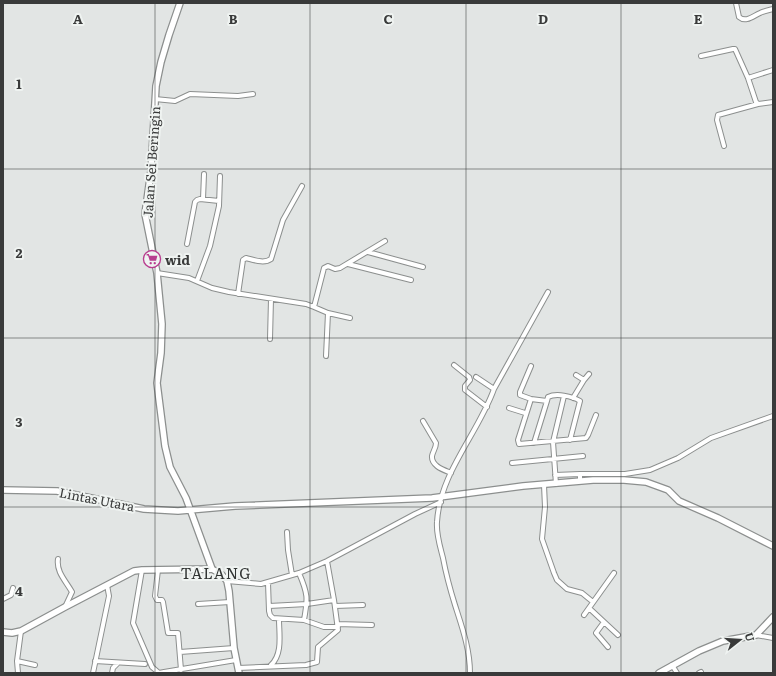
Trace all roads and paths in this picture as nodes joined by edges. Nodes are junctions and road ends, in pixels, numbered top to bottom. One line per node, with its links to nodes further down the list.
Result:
1 (180, 3): 8 (street, Jalan Sei Beringin)
2 (736, 3): 3 (street)
3 (773, 9)
4 (701, 56): 6 (street)
5 (773, 70): 6 (street)
6 (748, 78): 10 (street)
7 (253, 94): 8 (street)
8 (155, 99): 22 (street, Jalan Sei Beringin)
9 (773, 102): 10 (street)
10 (758, 104): 11 (street)
11 (724, 146)
12 (204, 174): 15 (street)
13 (220, 176): 16 (street)
14 (302, 186): 26 (street)
15 (203, 199): 16 (street); 18 (street)
16 (219, 201): 24 (street)
17 (385, 241): 19 (street)
18 (187, 244)
19 (368, 252): 20 (street); 21 (street)
20 (348, 264): 23 (street); 28 (street)
21 (423, 267)
22 (157, 273): 24 (street); 64 (street, Jalan Sei Beringin)
23 (411, 280)
24 (197, 281): 26 (street)
25 (548, 292): 39 (street)
26 (238, 294): 27 (street)
27 (271, 299): 28 (street); 31 (street)
28 (314, 306): 29 (street)
29 (328, 313): 30 (street); 32 (street)
30 (350, 318)
31 (270, 339)
32 (326, 356)
33 (454, 365): 44 (street)
34 (531, 366): 42 (street)
35 (589, 374): 38 (street)
36 (576, 375): 38 (street)
37 (476, 377): 39 (street)
38 (584, 380): 41 (street)
39 (494, 389): 44 (street)
40 (564, 396): 41 (street); 43 (street); 51 (street)
41 (573, 398): 50 (street)
42 (531, 399): 43 (street); 46 (street)
43 (547, 401): 52 (street)
44 (487, 407): 56 (street)
45 (509, 408): 46 (street)
46 (526, 413): 52 (street)
47 (596, 415): 50 (street)
48 (773, 416): 57 (street)
49 (423, 421): 56 (street)
50 (570, 440): 51 (street)
51 (553, 442): 52 (street); 54 (street)
52 (534, 443)
53 (583, 456): 54 (street)
54 (554, 458): 55 (street); 58 (street)
55 (512, 463)
56 (451, 473): 63 (street)
57 (580, 474): 58 (street); 59 (street)
58 (555, 475): 60 (street)
59 (580, 481): 60 (street, Lintas Utara); 66 (street, Lintas Utara)
60 (556, 484): 61 (street, Lintas Utara)
61 (544, 485): 63 (street, Lintas Utara); 82 (street)
62 (3, 490): 64 (street, Lintas Utara)
63 (441, 500): 64 (street, Lintas Utara); 68 (street); 119 (street)
64 (190, 510): 69 (street, Jalan Sei Beringin)
65 (288, 532): 74 (street)
66 (773, 546)
67 (58, 558): 88 (street)
68 (327, 562): 72 (street); 80 (street)
69 (212, 569): 71 (street); 75 (street)
70 (142, 570): 71 (street); 77 (street); 114 (street)
71 (158, 570): 105 (street)
72 (299, 573): 74 (street); 84 (street)
73 (614, 573): 82 (street)
74 (292, 575): 76 (street)
75 (227, 581): 76 (street); 81 (street)
76 (268, 583): 86 (street)
77 (107, 585): 88 (street); 106 (street)
78 (13, 588): 79 (street)
79 (3, 599)
80 (334, 600): 84 (street); 87 (street)
81 (230, 602): 83 (street); 104 (street)
82 (593, 602): 89 (street)
83 (198, 604)
84 (307, 604): 86 (street); 93 (street)
85 (363, 605): 87 (street)
86 (269, 606): 92 (street)
87 (335, 606): 95 (street)
88 (66, 607): 98 (street)
89 (589, 608): 90 (street); 94 (street)
90 (584, 615)
91 (773, 617): 97 (street)
92 (279, 620): 93 (street); 113 (street)
93 (304, 620): 95 (street)
94 (604, 622): 100 (street); 103 (street)
95 (338, 625): 96 (street); 113 (street)
96 (372, 625)
97 (765, 626): 101 (street); 102 (street)
98 (21, 631): 99 (street); 108 (street)
99 (3, 632)
100 (618, 635)
101 (756, 635): 102 (street); 112 (street)
102 (771, 637)
103 (608, 647)
104 (234, 648): 105 (street); 107 (street)
105 (180, 652): 114 (street)
106 (95, 660): 109 (street); 117 (street)
107 (236, 660): 114 (street); 115 (street)
108 (17, 661): 111 (street); 116 (street)
109 (118, 663): 110 (street); 118 (street)
110 (144, 664)
111 (35, 665)
112 (672, 665): 120 (street); 121 (street)
113 (271, 666): 115 (street)
114 (181, 670)
115 (238, 670)
116 (18, 673)
117 (93, 673)
118 (112, 673)
119 (470, 673)
120 (659, 673)
121 (677, 673)

